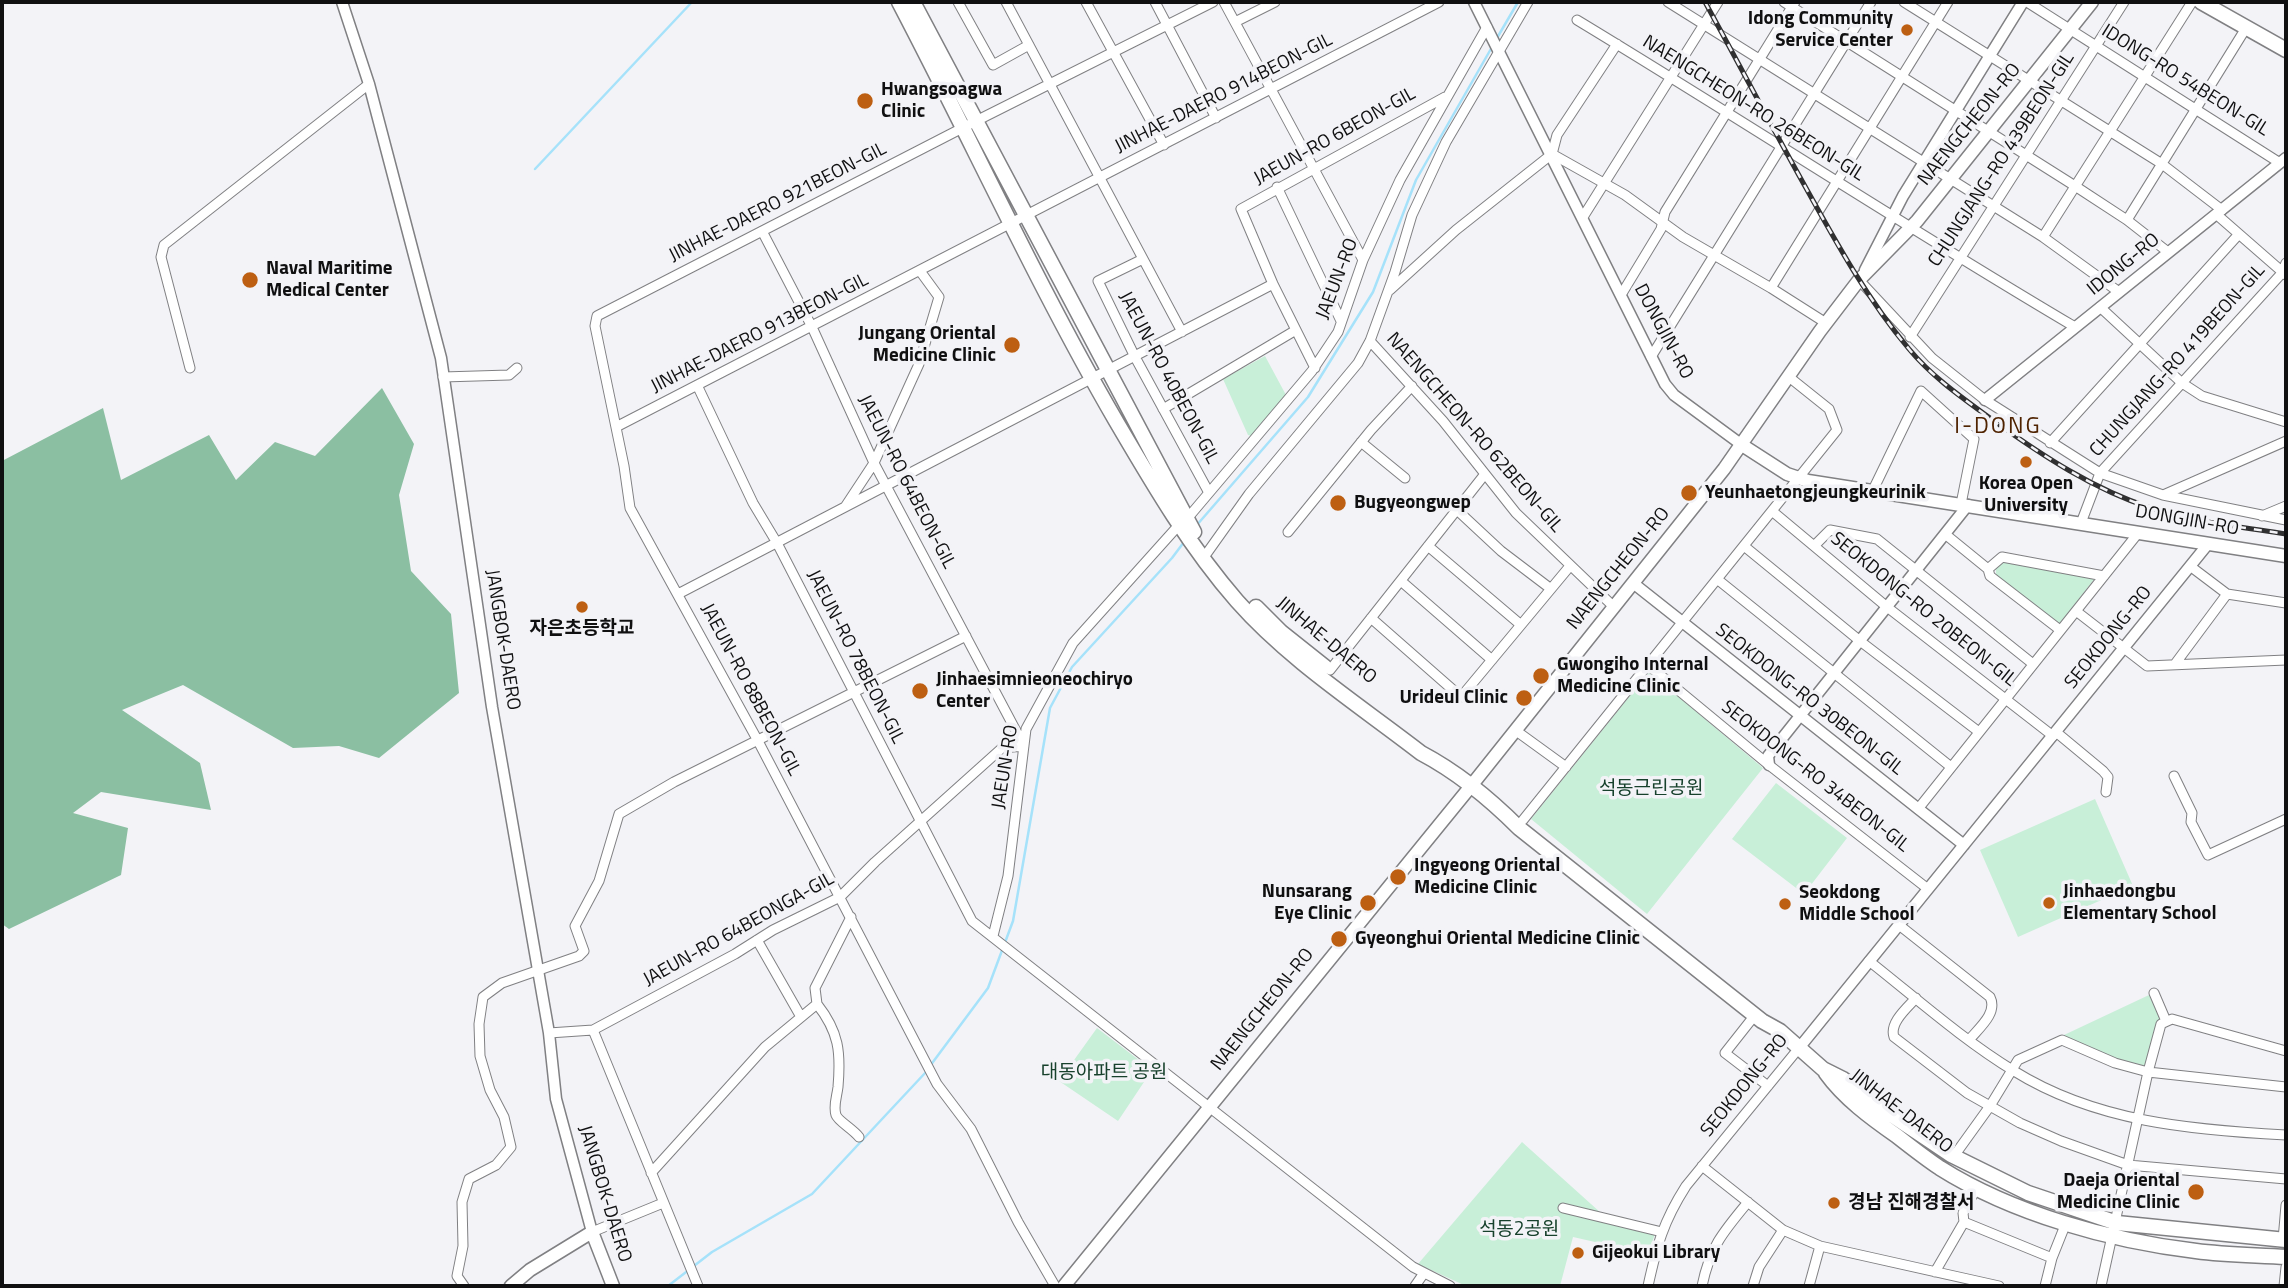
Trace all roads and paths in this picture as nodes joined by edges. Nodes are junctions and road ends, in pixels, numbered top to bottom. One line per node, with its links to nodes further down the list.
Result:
1 (342, 2): 47 (street, JANGBOK-DAERO)
2 (899, 2): 57 (main road)
3 (913, 2): 56 (main road)
4 (958, 2): 35 (street)
5 (1006, 2): 35 (street)
6 (1086, 2): 38 (street)
7 (1155, 2): 28 (street)
8 (1213, 2): 28 (street, JINHAE-DAERO 921BEON-GIL)
9 (1224, 2): 26 (street)
10 (1275, 2): 26 (street)
11 (1439, 2): 48 (street, JINHAE-DAERO 914BEON-GIL)
12 (1474, 2): 30 (street, DONGJIN-RO)
13 (1528, 2): 39 (street)
14 (1668, 2): 29 (street)
15 (1718, 2): 29 (street)
16 (1871, 2): 33 (street)
17 (1904, 2): 27 (street)
18 (1948, 2): 27 (street)
19 (2025, 2): 32 (street, IDONG-RO 54BEON-GIL); 40 (street)
20 (2092, 2): 32 (main road, NAENGCHEON-RO)
21 (2124, 2): 36 (street, CHUNGJANG-RO 439BEON-GIL)
22 (2192, 2): 44 (street)
23 (2201, 2): 31 (main road)
24 (1790, 4): 33 (street); 41 (street)
25 (1577, 20): 34 (street, NAENGCHEON-RO 26BEON-GIL)
26 (1235, 22): 48 (street)
27 (1936, 22): 40 (street); 42 (street)
28 (1167, 24): 38 (street, JINHAE-DAERO 921BEON-GIL); 55 (street)
29 (1704, 24): 41 (street); 43 (street)
30 (1487, 27): 39 (street, DONGJIN-RO); 50 (street, JAEUN-RO)
31 (2246, 28): 37 (main road); 53 (street)
32 (2070, 30): 36 (street, IDONG-RO 54BEON-GIL); 45 (main road, NAENGCHEON-RO)
33 (1846, 41): 42 (street); 49 (street)
34 (1617, 44): 43 (street, NAENGCHEON-RO 26BEON-GIL); 63 (street)
35 (1029, 45): 46 (street)
36 (2096, 46): 44 (street, IDONG-RO 54BEON-GIL); 51 (street, CHUNGJANG-RO 439BEON-GIL)
37 (2286, 50)
38 (1114, 51): 46 (street, JINHAE-DAERO 921BEON-GIL); 61 (street)
39 (1500, 51): 63 (street, DONGJIN-RO); 97 (street)
40 (1989, 56): 45 (street); 52 (street)
41 (1760, 58): 49 (street); 54 (street)
42 (1902, 76): 52 (street); 58 (street)
43 (1672, 77): 54 (street, NAENGCHEON-RO 26BEON-GIL); 72 (street)
44 (2145, 77): 53 (street, IDONG-RO 54BEON-GIL); 60 (street)
45 (2029, 82): 51 (street); 59 (main road, NAENGCHEON-RO)
46 (1050, 83): 56 (street, JINHAE-DAERO 921BEON-GIL); 69 (street)
47 (369, 84): 115 (street); 117 (street, JANGBOK-DAERO)
48 (1271, 89): 55 (street, JINHAE-DAERO 914BEON-GIL); 68 (street)
49 (1814, 93): 58 (street); 62 (street)
50 (1447, 96): 68 (street, JAEUN-RO 6BEON-GIL); 91 (street, JAEUN-RO)
51 (2060, 102): 60 (street); 64 (street, CHUNGJANG-RO 439BEON-GIL)
52 (1955, 110): 59 (street); 66 (street)
53 (2197, 110): 65 (street, IDONG-RO 54BEON-GIL); 67 (street)
54 (1727, 112): 62 (street, NAENGCHEON-RO 26BEON-GIL); 81 (street)
55 (1216, 118): 61 (street, JINHAE-DAERO 914BEON-GIL)
56 (976, 121): 57 (street, JINHAE-DAERO 921BEON-GIL); 78 (main road)
57 (962, 128): 82 (main road); 84 (street, JINHAE-DAERO 921BEON-GIL)
58 (1869, 128): 66 (street); 71 (street)
59 (1989, 131): 64 (street); 70 (main road, NAENGCHEON-RO)
60 (2110, 132): 67 (street); 73 (street)
61 (1164, 145): 69 (street, JINHAE-DAERO 914BEON-GIL)
62 (1781, 147): 71 (street, NAENGCHEON-RO 26BEON-GIL); 88 (street)
63 (1552, 154): 72 (street); 79 (street, DONGJIN-RO); 97 (street)
64 (2026, 155): 73 (street); 75 (street, CHUNGJANG-RO 439BEON-GIL)
65 (2283, 160): 76 (street, IDONG-RO)
66 (1923, 163): 70 (street); 77 (street)
67 (2162, 164): 76 (street); 80 (street)
68 (1313, 167): 74 (street, JAEUN-RO 6BEON-GIL); 91 (street)
69 (1100, 178): 78 (street, JINHAE-DAERO 914BEON-GIL); 89 (street)
70 (1950, 180): 75 (street); 83 (main road, NAENGCHEON-RO)
71 (1836, 182): 77 (street, NAENGCHEON-RO 26BEON-GIL); 96 (street)
72 (1604, 183): 79 (street); 81 (street)
73 (2075, 186): 80 (street); 86 (street)
74 (1277, 187): 95 (street, JAEUN-RO 6BEON-GIL); 102 (street)
75 (1993, 207): 86 (street); 90 (street, CHUNGJANG-RO 439BEON-GIL)
76 (2219, 212): 85 (street); 87 (street, IDONG-RO)
77 (1894, 216): 83 (street, NAENGCHEON-RO 26BEON-GIL); 94 (street)
78 (1025, 217): 82 (street, JINHAE-DAERO 913BEON-GIL); 116 (main road)
79 (1583, 217): 99 (street, DONGJIN-RO)
80 (2127, 220): 87 (street)
81 (1662, 223): 88 (street); 99 (street)
82 (1010, 225): 93 (street, JINHAE-DAERO 913BEON-GIL); 119 (main road)
83 (1911, 228): 90 (street, NAENGCHEON-RO 26BEON-GIL); 94 (main road, NAENGCHEON-RO)
84 (762, 231): 101 (street, JINHAE-DAERO 921BEON-GIL); 104 (street, JAEUN-RO 64BEON-GIL)
85 (2239, 234): 92 (street); 110 (street)
86 (2043, 237): 98 (street)
87 (2168, 252): 98 (street, IDONG-RO)
88 (1713, 255): 96 (street); 112 (street)
89 (1143, 259): 107 (street); 111 (street, JAEUN-RO 40BEON-GIL)
90 (1960, 259): 105 (street, NAENGCHEON-RO 26BEON-GIL); 108 (street, CHUNGJANG-RO 439BEON-GIL)
91 (1363, 260): 102 (street, JAEUN-RO)
92 (2285, 270): 120 (street, CHUNGJANG-RO 419BEON-GIL)
93 (920, 271): 104 (street, JINHAE-DAERO 913BEON-GIL); 131 (street)
94 (1859, 280): 103 (main road, NAENGCHEON-RO); 108 (street)
95 (1273, 284): 106 (street); 107 (street)
96 (1771, 288): 103 (street)
97 (1387, 292): 109 (street)
98 (2119, 292): 100 (street, IDONG-RO)
99 (1621, 295): 112 (street, DONGJIN-RO)
100 (2100, 307): 105 (street, IDONG-RO); 110 (street)
101 (597, 316): 126 (street, JAEUN-RO 88BEON-GIL)
102 (1341, 321): 114 (street, JAEUN-RO)
103 (1826, 323): 118 (main road, NAENGCHEON-RO)
104 (812, 327): 121 (street, JINHAE-DAERO 913BEON-GIL); 131 (street, JAEUN-RO 64BEON-GIL)
105 (2076, 327): 123 (street, IDONG-RO)
106 (1296, 330): 114 (street); 124 (street)
107 (1182, 332): 111 (street)
108 (1910, 337): 123 (street)
109 (1370, 341): 122 (street, NAENGCHEON-RO 62BEON-GIL); 154 (street)
110 (2140, 343): 120 (street); 129 (street)
111 (1135, 357): 116 (street); 124 (street, JAEUN-RO 40BEON-GIL)
112 (1651, 357): 130 (street, DONGJIN-RO)
113 (517, 368): 117 (street)
114 (1315, 368): 138 (street, JAEUN-RO)
115 (190, 369)
116 (1108, 371): 119 (street); 148 (main road)
117 (443, 377): 216 (street, JANGBOK-DAERO)
118 (1789, 377): 130 (main road, NAENGCHEON-RO); 134 (street)
119 (1092, 380): 136 (street); 148 (main road)
120 (2182, 383): 125 (street); 132 (street, CHUNGJANG-RO 419BEON-GIL)
121 (697, 386): 126 (street, JINHAE-DAERO 913BEON-GIL); 152 (street, JAEUN-RO 78BEON-GIL)
122 (1412, 386): 128 (street); 133 (street, NAENGCHEON-RO 62BEON-GIL)
123 (1985, 400): 129 (street)
124 (1163, 409): 138 (street, JAEUN-RO 40BEON-GIL)
125 (2286, 422)
126 (616, 427): 168 (street, JAEUN-RO 88BEON-GIL)
127 (2286, 441): 139 (street)
128 (1361, 442): 135 (street); 149 (street)
129 (2050, 443): 132 (street)
130 (1742, 446): 134 (main road, DONGJIN-RO); 166 (main road, NAENGCHEON-RO)
131 (874, 463): 136 (street, JAEUN-RO 64BEON-GIL); 142 (street)
132 (2100, 473): 139 (street); 147 (street, CHUNGJANG-RO 419BEON-GIL)
133 (1485, 474): 143 (street); 159 (street, NAENGCHEON-RO 62BEON-GIL)
134 (1799, 477): 137 (main road, DONGJIN-RO); 144 (street)
135 (1405, 478)
136 (886, 486): 142 (street); 178 (street, JAEUN-RO 64BEON-GIL)
137 (1873, 490): 140 (main road, DONGJIN-RO); 140 (street)
138 (1208, 491): 148 (street, JAEUN-RO)
139 (2163, 495): 145 (street)
140 (1965, 504): 147 (main road, DONGJIN-RO); 151 (street)
141 (2286, 506): 145 (street)
142 (844, 509): 152 (street)
143 (1457, 510): 155 (street); 167 (street)
144 (1772, 512): 156 (street); 157 (street, SEOKDONG-RO 20BEON-GIL)
145 (2262, 516): 146 (street)
146 (2286, 520)
147 (2081, 523): 150 (main road, DONGJIN-RO)
148 (1183, 524): 154 (main road); 195 (street, JAEUN-RO)
149 (1288, 532)
150 (2139, 532): 153 (main road, DONGJIN-RO); 163 (street)
151 (1945, 534): 161 (street); 162 (street)
152 (777, 543): 168 (street); 188 (street, JAEUN-RO 78BEON-GIL)
153 (2208, 544): 158 (main road, DONGJIN-RO); 160 (street, SEOKDONG-RO)
154 (1200, 546): 186 (main road, JINHAE-DAERO); 196 (main road, JINHAE-DAERO)
155 (1428, 546): 165 (street); 176 (street)
156 (1744, 546): 164 (street); 179 (street)
157 (1814, 546): 162 (street); 172 (street, SEOKDONG-RO 20BEON-GIL)
158 (2286, 556)
159 (1570, 566): 167 (street); 171 (street, NAENGCHEON-RO 62BEON-GIL)
160 (2190, 566): 169 (street); 180 (street, SEOKDONG-RO)
161 (1988, 569): 163 (street); 177 (street)
162 (1915, 572): 172 (street); 183 (street)
163 (2104, 576): 173 (street)
164 (1717, 579): 175 (street); 187 (street)
165 (1401, 581): 174 (street); 181 (street)
166 (1633, 583): 171 (main road, NAENGCHEON-RO); 175 (street, SEOKDONG-RO 30BEON-GIL)
167 (1551, 589): 176 (street)
168 (678, 594): 194 (street, JAEUN-RO 88BEON-GIL)
169 (2227, 594): 170 (street); 184 (street)
170 (2286, 603)
171 (1614, 607): 191 (main road, NAENGCHEON-RO)
172 (1887, 607): 179 (street); 189 (street, SEOKDONG-RO 20BEON-GIL)
173 (2076, 611): 177 (street); 180 (street)
174 (1371, 618): 181 (street); 186 (street)
175 (1683, 622): 185 (street); 190 (street, SEOKDONG-RO 30BEON-GIL)
176 (1521, 625): 181 (street)
177 (2060, 630): 183 (street)
178 (966, 636): 188 (street); 195 (street, JAEUN-RO 64BEON-GIL)
179 (1860, 641): 187 (street); 192 (street)
180 (2123, 649): 184 (street); 193 (street, SEOKDONG-RO)
181 (1492, 660)
182 (2286, 660): 184 (street)
183 (2033, 664): 189 (street)
184 (2175, 664)
185 (1648, 665): 197 (street, SEOKDONG-RO 34BEON-GIL); 198 (street)
186 (1329, 670): 196 (main road, JINHAE-DAERO)
187 (1834, 674): 190 (street); 199 (street)
188 (854, 693): 194 (street); 207 (street, JAEUN-RO 78BEON-GIL)
189 (2005, 699): 192 (street); 193 (street, SEOKDONG-RO 20BEON-GIL)
190 (1801, 715): 197 (street); 204 (street, SEOKDONG-RO 30BEON-GIL)
191 (1515, 730): 198 (street); 201 (main road, NAENGCHEON-RO)
192 (1979, 732): 199 (street)
193 (2054, 734): 202 (street); 208 (street, SEOKDONG-RO)
194 (758, 741): 210 (street, JAEUN-RO 88BEON-GIL); 216 (street)
195 (1024, 746): 207 (street, JAEUN-RO 64BEONGA-GIL); 213 (street, JAEUN-RO)
196 (1442, 764): 201 (main road)
197 (1769, 765): 209 (street, SEOKDONG-RO 34BEON-GIL)
198 (1566, 767): 206 (street)
199 (1951, 767): 204 (street)
200 (2174, 776): 205 (street)
201 (1471, 786): 203 (main road); 235 (main road, NAENGCHEON-RO)
202 (2106, 792)
203 (1499, 808): 206 (main road); 220 (main road)
204 (1917, 809): 208 (street, SEOKDONG-RO 30BEON-GIL)
205 (2286, 819)
206 (1523, 820): 224 (main road)
207 (921, 822): 210 (street, JAEUN-RO 64BEONGA-GIL); 213 (street, JAEUN-RO 78BEON-GIL)
208 (1964, 845): 209 (street, SEOKDONG-RO)
209 (1928, 889): 212 (street, SEOKDONG-RO)
210 (840, 897): 211 (street, JAEUN-RO 88BEON-GIL); 214 (street, JAEUN-RO 64BEONGA-GIL)
211 (851, 917): 219 (street); 266 (street, JAEUN-RO 88BEON-GIL)
212 (1899, 925): 215 (street, SEOKDONG-RO); 226 (street)
213 (993, 936): 235 (street, JAEUN-RO 78BEON-GIL)
214 (757, 940): 221 (street); 223 (street, JAEUN-RO 64BEONGA-GIL)
215 (1869, 961): 218 (street); 227 (street, SEOKDONG-RO)
216 (538, 969): 225 (street, JANGBOK-DAERO); 262 (street)
217 (2154, 993): 222 (street)
218 (1916, 998): 226 (street); 234 (street)
219 (817, 1004): 221 (street); 238 (street)
220 (1755, 1015): 224 (main road); 232 (street)
221 (801, 1017): 242 (street)
222 (2166, 1021): 228 (street); 231 (street)
223 (593, 1030): 225 (street, JAEUN-RO 64BEONGA-GIL); 242 (street)
224 (1780, 1031): 227 (main road)
225 (549, 1033): 254 (street, JANGBOK-DAERO)
226 (1969, 1040): 230 (street)
227 (1798, 1048): 229 (main road); 232 (street, SEOKDONG-RO)
228 (2286, 1051)
229 (1823, 1069): 239 (main road, JINHAE-DAERO); 244 (main road, JINHAE-DAERO)
230 (2013, 1071): 231 (street); 234 (street); 236 (street)
231 (2148, 1072): 233 (street); 236 (street)
232 (1768, 1086): 241 (street, SEOKDONG-RO)
233 (2286, 1087)
234 (1990, 1106): 239 (street); 240 (street)
235 (1209, 1108): 261 (street, JAEUN-RO 78BEON-GIL); 267 (main road, NAENGCHEON-RO)
236 (2138, 1119): 237 (street); 240 (street)
237 (2286, 1135)
238 (859, 1137)
239 (1954, 1156): 251 (main road, JINHAE-DAERO)
240 (2128, 1165): 243 (street); 251 (street)
241 (1702, 1166): 245 (street); 253 (street, SEOKDONG-RO)
242 (651, 1173): 246 (street)
243 (2286, 1179)
244 (1977, 1187): 249 (street); 250 (main road, JINHAE-DAERO)
245 (1748, 1202): 252 (street); 271 (street)
246 (663, 1203): 254 (street); 265 (street)
247 (2286, 1205): 255 (street)
248 (1563, 1208): 253 (street)
249 (1964, 1223): 258 (street); 260 (street)
250 (2066, 1223): 251 (main road, JINHAE-DAERO); 258 (street)
251 (2115, 1229): 255 (main road, JINHAE-DAERO); 257 (main road, JINHAE-DAERO); 276 (street)
252 (1783, 1230): 256 (street); 272 (street)
253 (1662, 1232): 270 (street, SEOKDONG-RO)
254 (592, 1233): 263 (main road); 264 (main road, JANGBOK-DAERO)
255 (2285, 1240)
256 (1820, 1246): 260 (street); 273 (street)
257 (2286, 1257)
258 (2052, 1258): 275 (street)
259 (2286, 1267): 277 (street)
260 (1935, 1272): 274 (street)
261 (1424, 1273): 268 (street); 269 (street, JAEUN-RO 78BEON-GIL)
262 (464, 1286)
263 (511, 1286)
264 (613, 1286)
265 (698, 1286)
266 (1055, 1286)
267 (1064, 1286)
268 (1415, 1286)
269 (1450, 1286)
270 (1648, 1286)
271 (1702, 1286)
272 (1754, 1286)
273 (1809, 1286)
274 (1999, 1286)
275 (2045, 1286)
276 (2101, 1286)
277 (2284, 1286)

